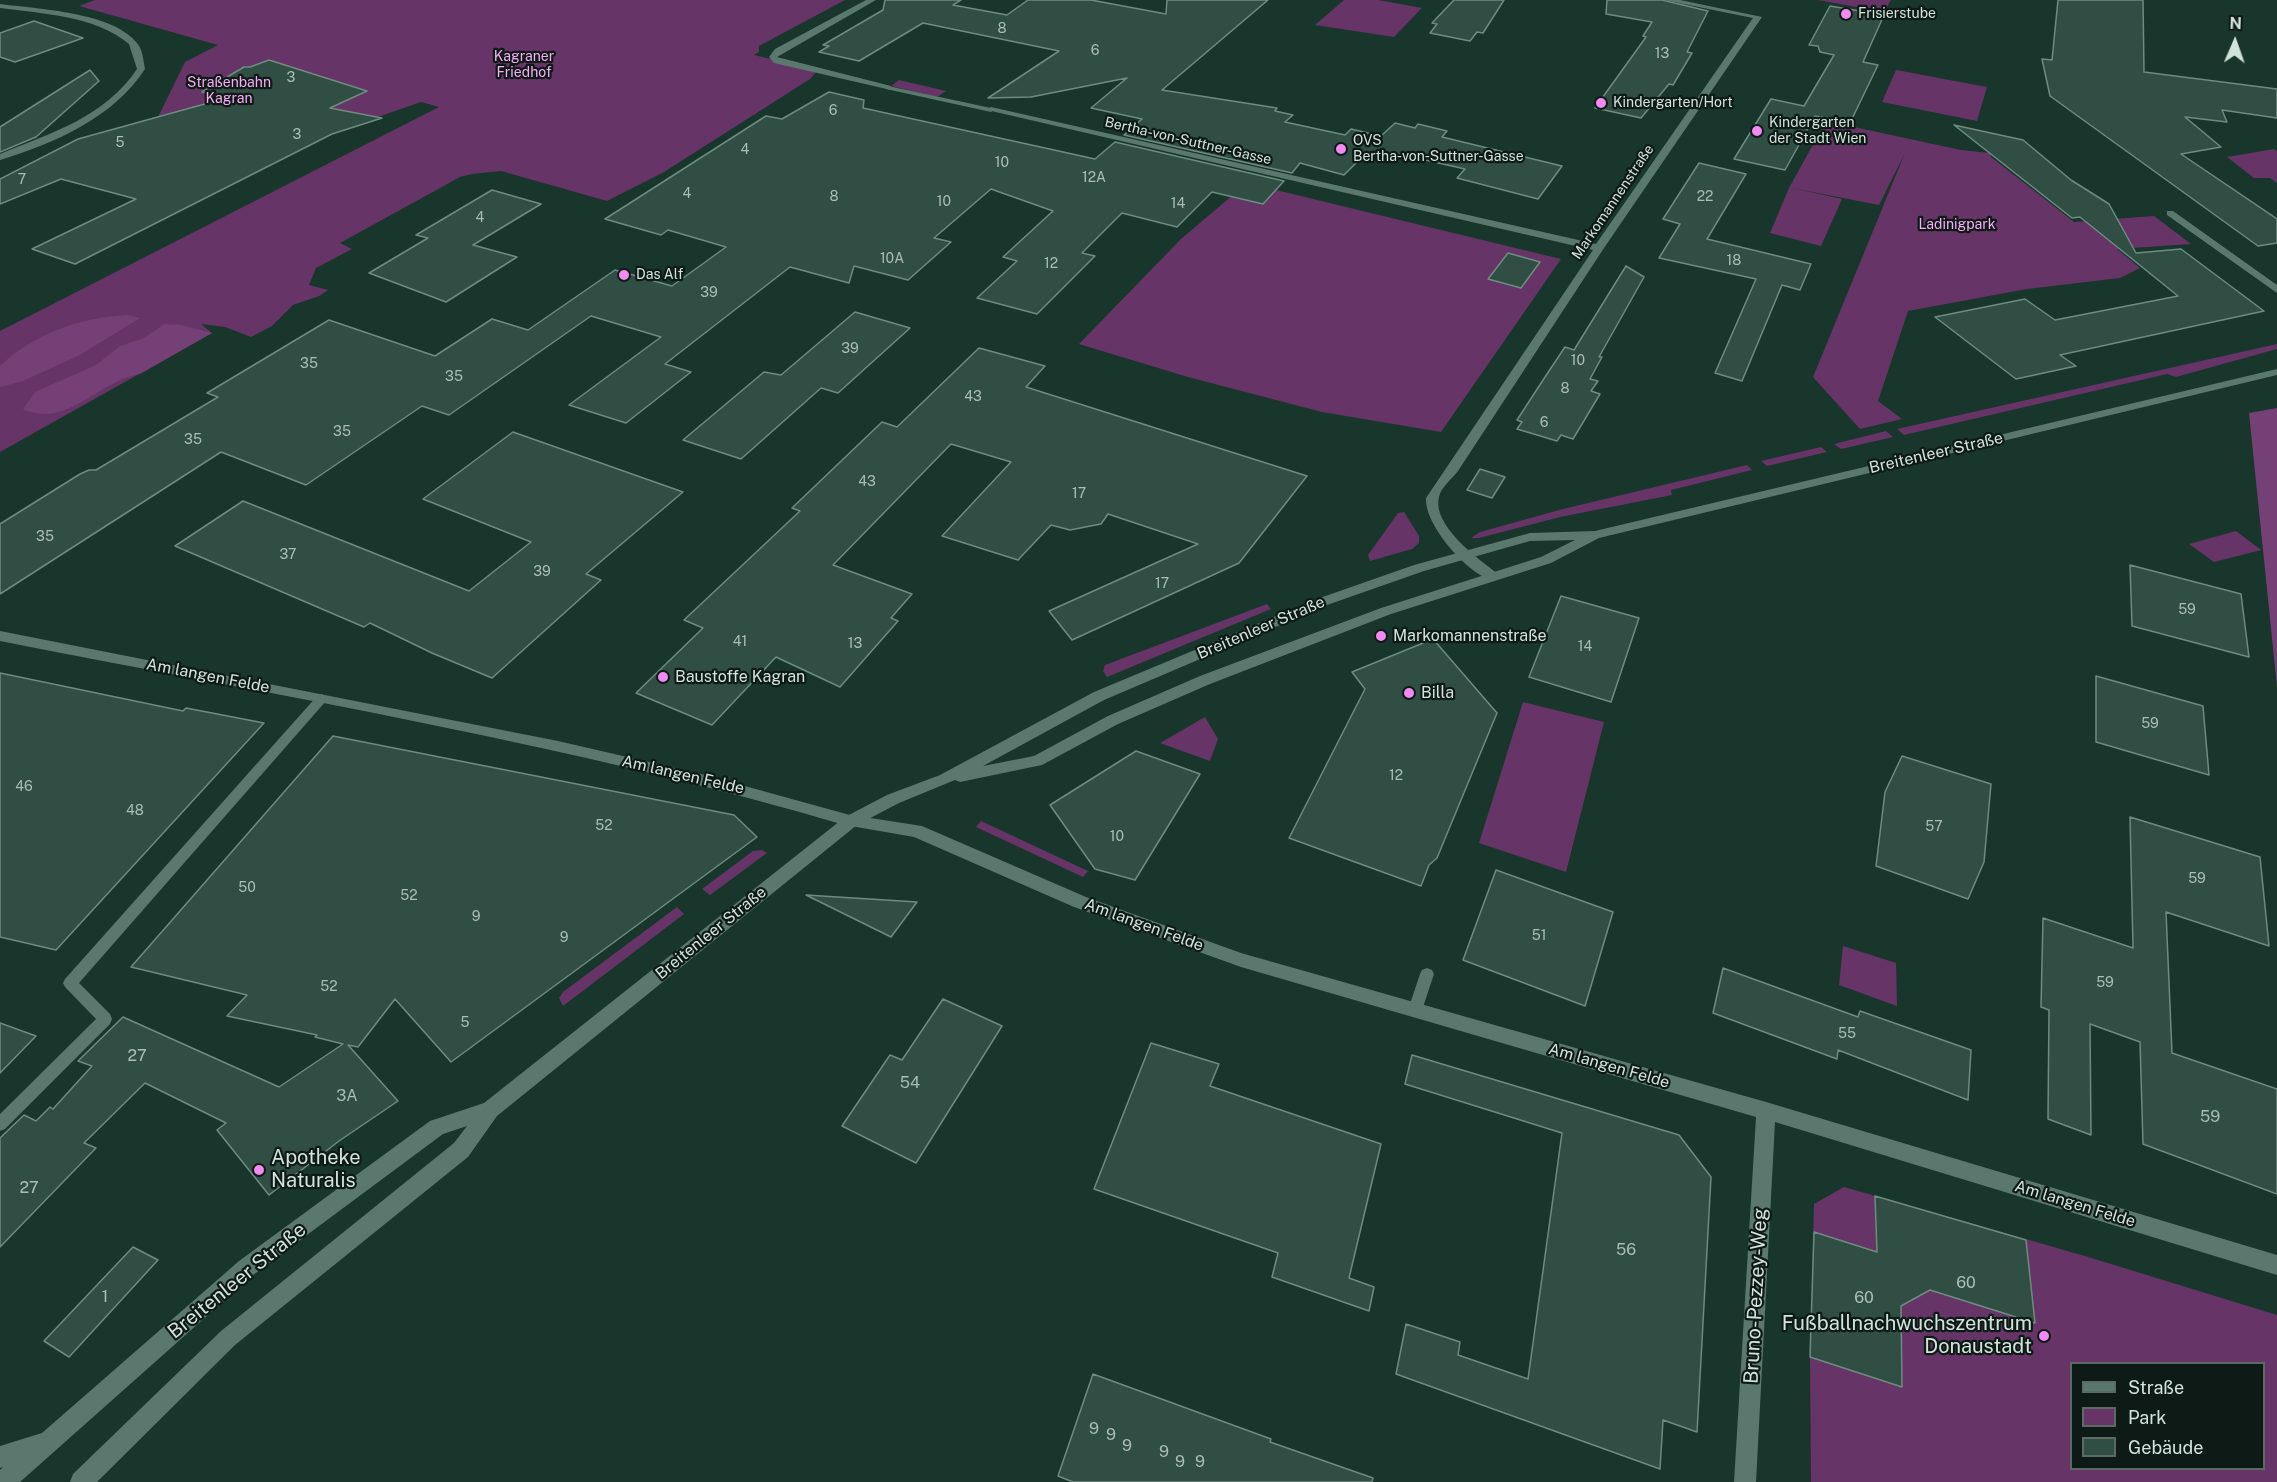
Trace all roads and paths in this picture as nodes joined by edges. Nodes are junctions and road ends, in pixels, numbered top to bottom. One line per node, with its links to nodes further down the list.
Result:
1 (872, 0): 4 (street, Bertha-von-Suttner-Gasse)
2 (1668, 0): 8 (street, Markomannenstraße)
3 (0, 6): 6 (street)
4 (888, 88): 5 (lane, Bertha-von-Suttner-Gasse)
5 (991, 111): 8 (street, Bertha-von-Suttner-Gasse)
6 (0, 157)
7 (2170, 213): 9 (street)
8 (1599, 248): 12 (street, Markomannenstraße)
9 (2277, 290)
10 (2277, 372): 11 (street, Breitenleer Straße)
11 (1595, 535): 12 (street, Breitenleer Straße); 13 (street, Breitenleer Straße)
12 (1465, 555): 13 (street, Markomannenstraße); 16 (street, Breitenleer Straße)
13 (1492, 576): 16 (street, Breitenleer Straße)
14 (0, 636): 15 (street, Am langen Felde)
15 (322, 698): 17 (street, Am langen Felde); 22 (lane)
16 (945, 779): 17 (street, Breitenleer Straße)
17 (851, 821): 19 (street, Am langen Felde); 20 (street, Breitenleer Straße)
18 (1427, 974): 19 (lane)
19 (1415, 1010): 21 (street, Am langen Felde)
20 (490, 1110): 24 (street, Breitenleer Straße); 27 (street, Breitenleer Straße)
21 (1767, 1111): 23 (street, Am langen Felde); 28 (street, Bruno-Pezzey-Weg)
22 (0, 1124)
23 (2277, 1265)
24 (48, 1442): 25 (street); 26 (street, Breitenleer Straße)
25 (0, 1457)
26 (3, 1482)
27 (81, 1482)
28 (1745, 1482)

